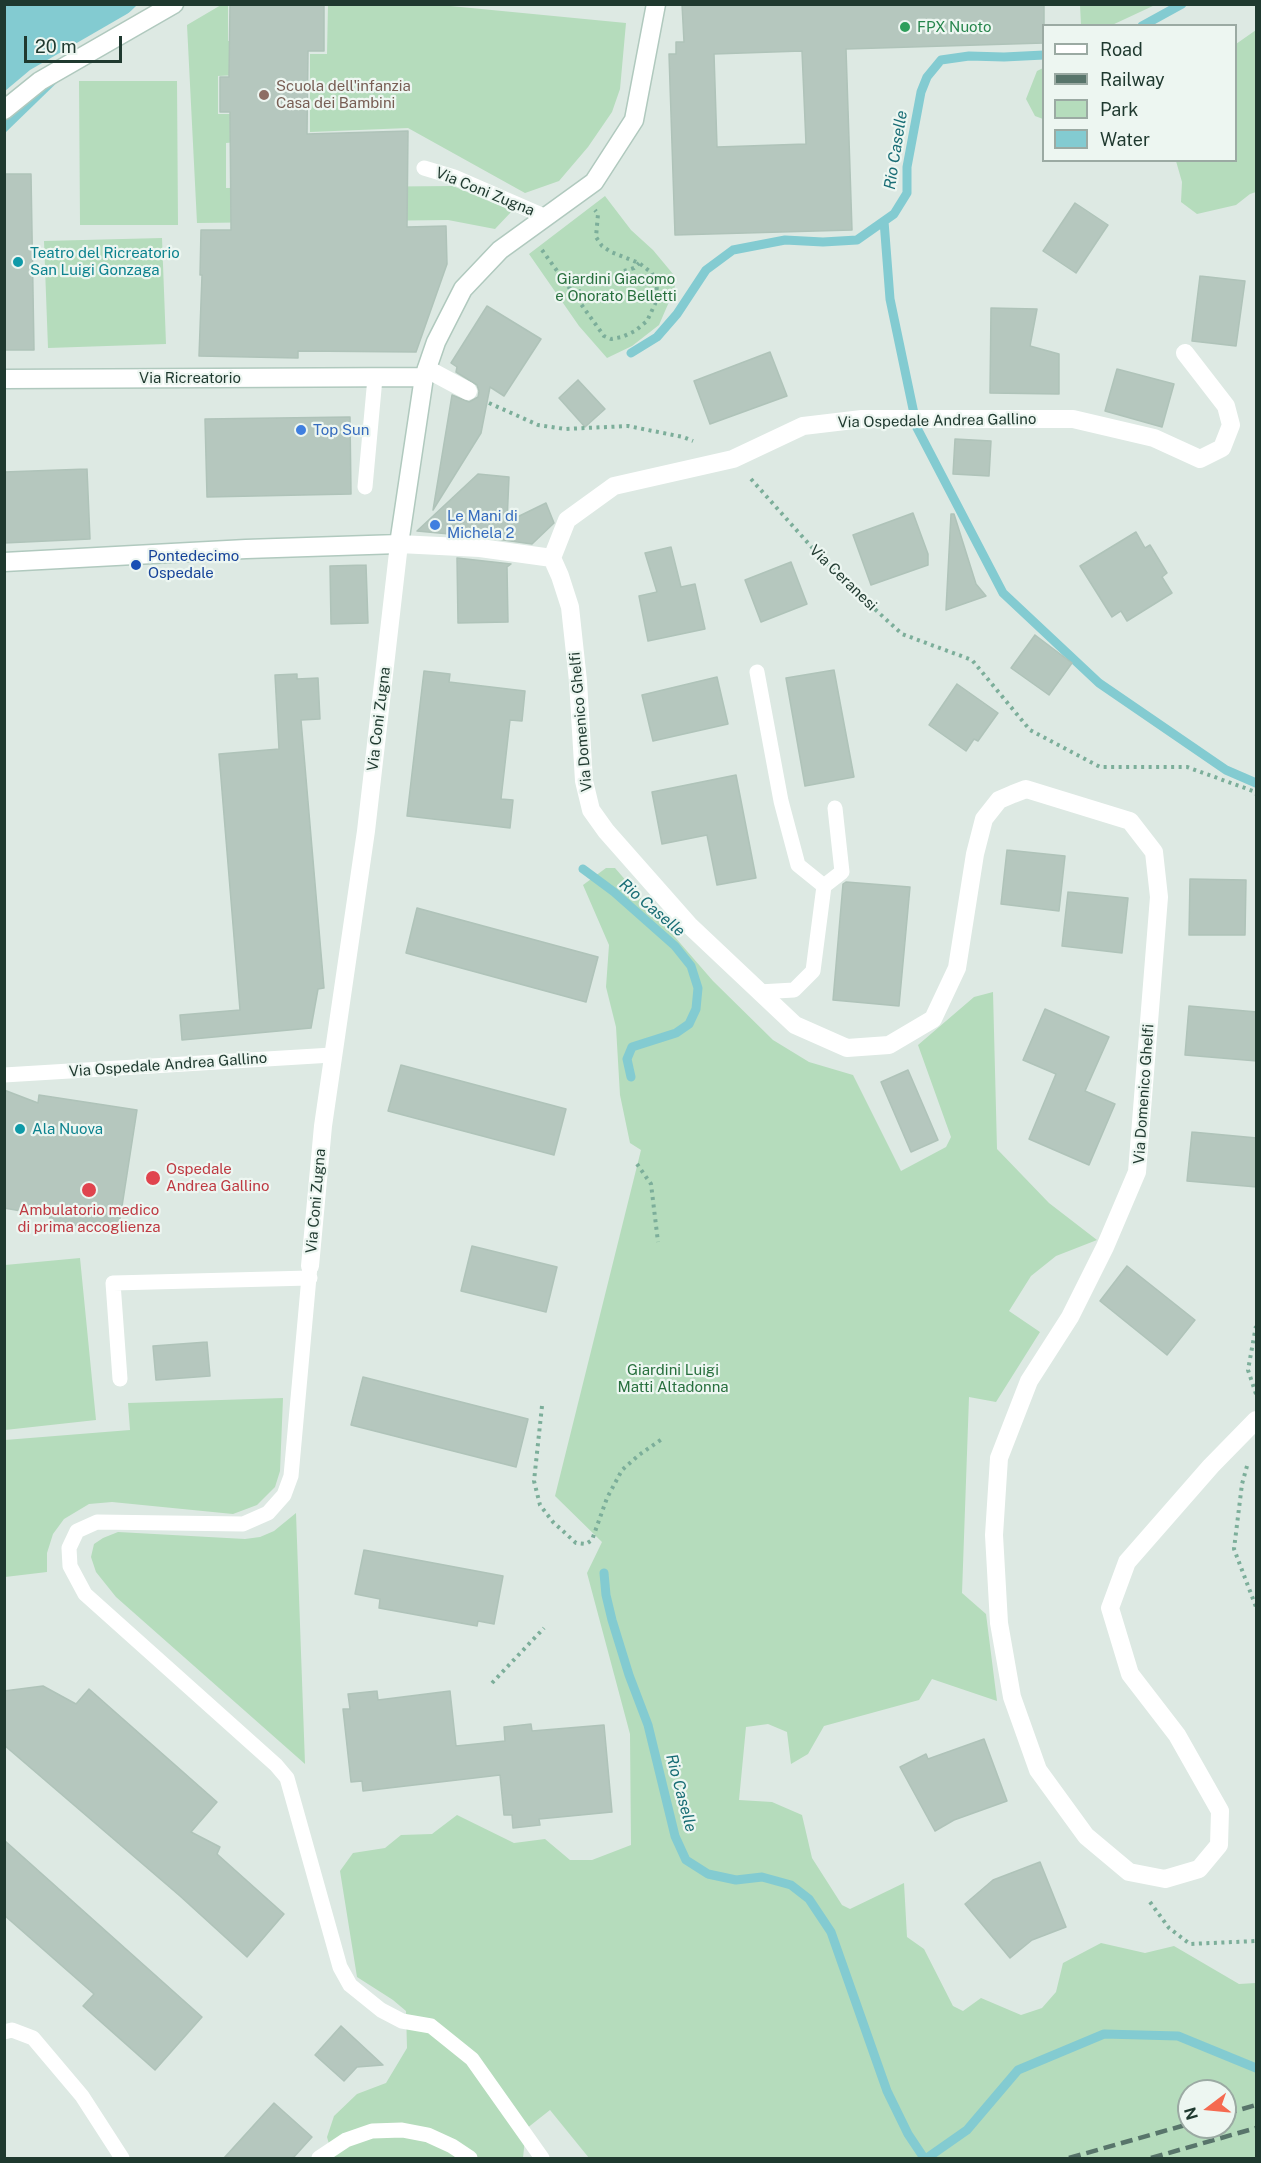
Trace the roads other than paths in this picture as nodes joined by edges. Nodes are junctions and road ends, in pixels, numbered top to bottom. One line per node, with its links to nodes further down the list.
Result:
1 (174, 4): 3 (street)
2 (656, 4): 5 (street, Via Coni Zugna)
3 (4, 110)
4 (424, 168): 5 (lane, Via Coni Zugna)
5 (546, 217): 7 (street, Via Coni Zugna)
6 (1185, 354): 13 (street, Via Ospedale Andrea Gallino)
7 (426, 373): 8 (street, Via Ricreatorio); 10 (street); 12 (street, Via Coni Zugna)
8 (375, 378): 9 (street, Via Ricreatorio); 11 (lane)
9 (4, 379)
10 (468, 391)
11 (365, 487)
12 (399, 544): 13 (street); 14 (street); 19 (street, Via Coni Zugna)
13 (552, 558): 18 (street, Via Domenico Ghelfi)
14 (4, 562)
15 (757, 672): 17 (lane)
16 (835, 808): 17 (lane)
17 (824, 886): 18 (lane)
18 (759, 992): 23 (street, Via Domenico Ghelfi)
19 (332, 1055): 20 (lane, Via Ospedale Andrea Gallino); 21 (street, Via Coni Zugna)
20 (4, 1076)
21 (310, 1272): 22 (lane); 28 (lane)
22 (120, 1379)
23 (1257, 1420)
24 (4, 2032): 25 (lane)
25 (122, 2158)
26 (319, 2158): 27 (lane)
27 (470, 2158)
28 (542, 2158)

